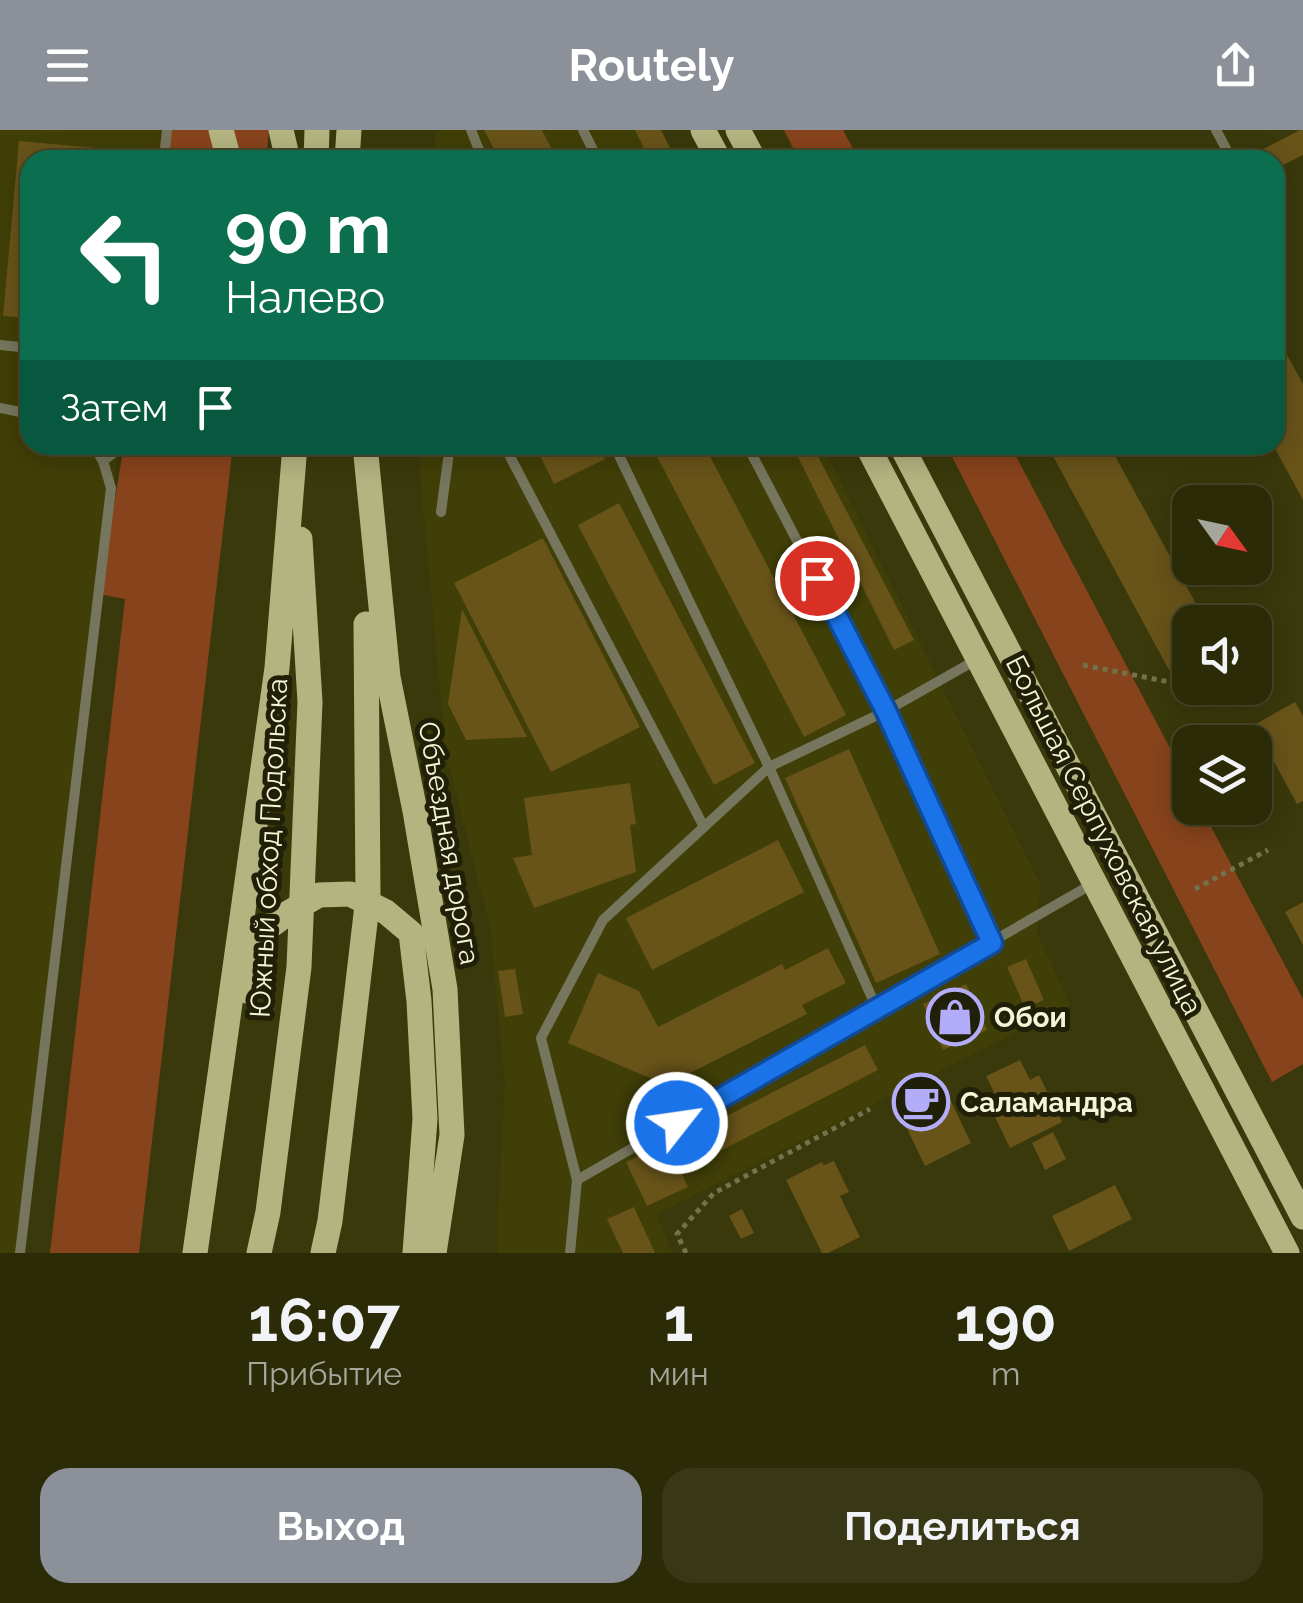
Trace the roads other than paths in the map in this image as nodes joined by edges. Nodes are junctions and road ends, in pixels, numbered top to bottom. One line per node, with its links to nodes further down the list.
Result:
1 (100, 455): 13 (lane)
2 (112, 455): 13 (lane)
3 (291, 455): 22 (main road)
4 (293, 455): 27 (main road, Южный обход Подольска)
5 (350, 455): 28 (main road)
6 (366, 455): 30 (main road, Объездная дорога)
7 (449, 455): 14 (lane)
8 (509, 455): 18 (lane)
9 (619, 455): 17 (lane)
10 (753, 455): 16 (lane)
11 (872, 455): 15 (main road, Большая Серпуховская улица)
12 (906, 455): 24 (main road, Большая Серпуховская улица)
13 (104, 461): 25 (lane)
14 (441, 512)
15 (978, 659): 16 (lane); 19 (main road, Большая Серпуховская улица)
16 (886, 711): 17 (lane); 20 (lane)
17 (769, 767): 18 (lane); 21 (lane)
18 (704, 826): 23 (lane)
19 (1094, 883): 20 (lane); 32 (main road, Большая Серпуховская улица)
20 (992, 943): 21 (lane)
21 (877, 1008): 23 (lane)
22 (213, 1132): 26 (main road); 29 (main road)
23 (577, 1180): 31 (lane)
24 (1303, 1217)
25 (20, 1253)
26 (195, 1253)
27 (259, 1253)
28 (323, 1253)
29 (415, 1253)
30 (434, 1253)
31 (570, 1253)
32 (1287, 1253)

